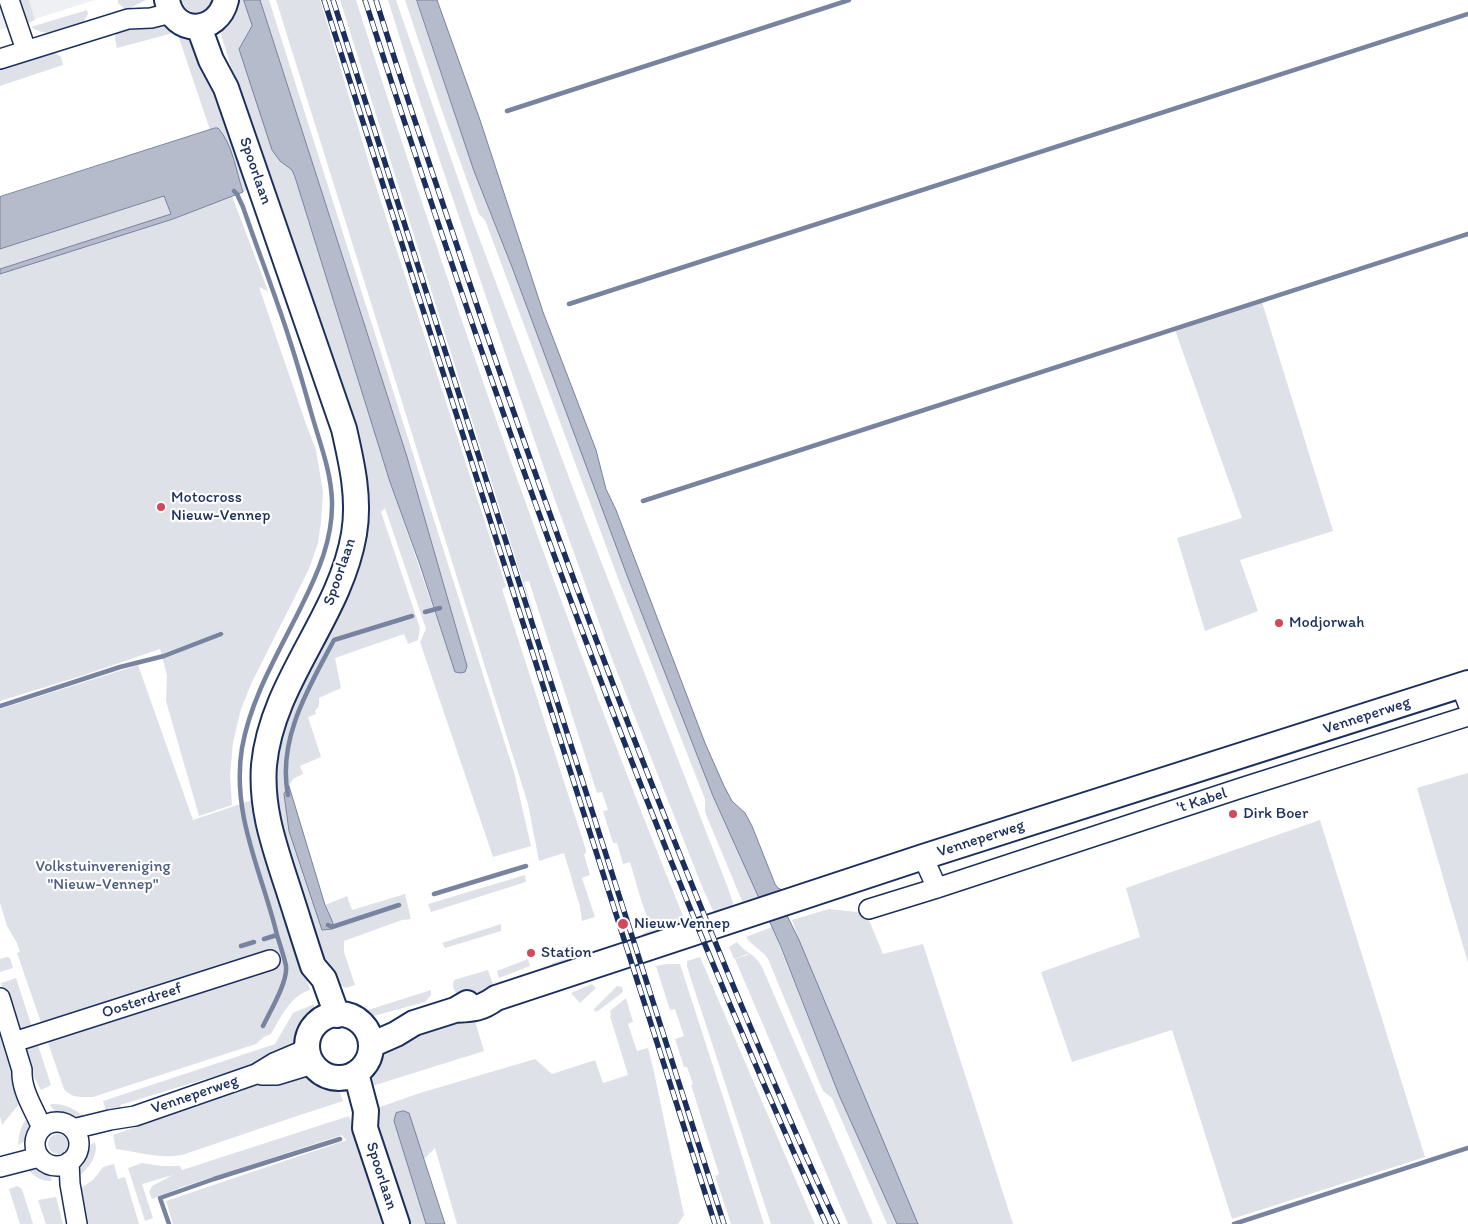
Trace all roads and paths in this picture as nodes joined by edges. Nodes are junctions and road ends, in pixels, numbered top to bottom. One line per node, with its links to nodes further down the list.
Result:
1 (9, 0): 5 (street)
2 (226, 0): 4 (main road)
3 (168, 5): 4 (main road); 5 (street)
4 (206, 24): 14 (main road, Spoorlaan)
5 (26, 50): 6 (street)
6 (0, 59)
7 (1466, 691): 9 (main road, Venneperweg)
8 (1468, 716): 10 (street, 't Kabel)
9 (923, 857): 10 (street); 15 (main road, Venneperweg)
10 (937, 888): 11 (street, 't Kabel)
11 (869, 909)
12 (270, 960): 16 (street, Oosterdreef)
13 (0, 998): 16 (street)
14 (329, 1017): 15 (main road); 17 (main road)
15 (368, 1036): 18 (main road)
16 (14, 1042): 20 (street)
17 (310, 1056): 18 (main road); 19 (street, Venneperweg)
18 (347, 1076): 25 (main road, Spoorlaan)
19 (76, 1136): 20 (street); 20 (street)
20 (49, 1146): 21 (street); 22 (street); 23 (street); 24 (street)
21 (0, 1156)
22 (0, 1167)
23 (67, 1224)
24 (77, 1224)
25 (397, 1224)

